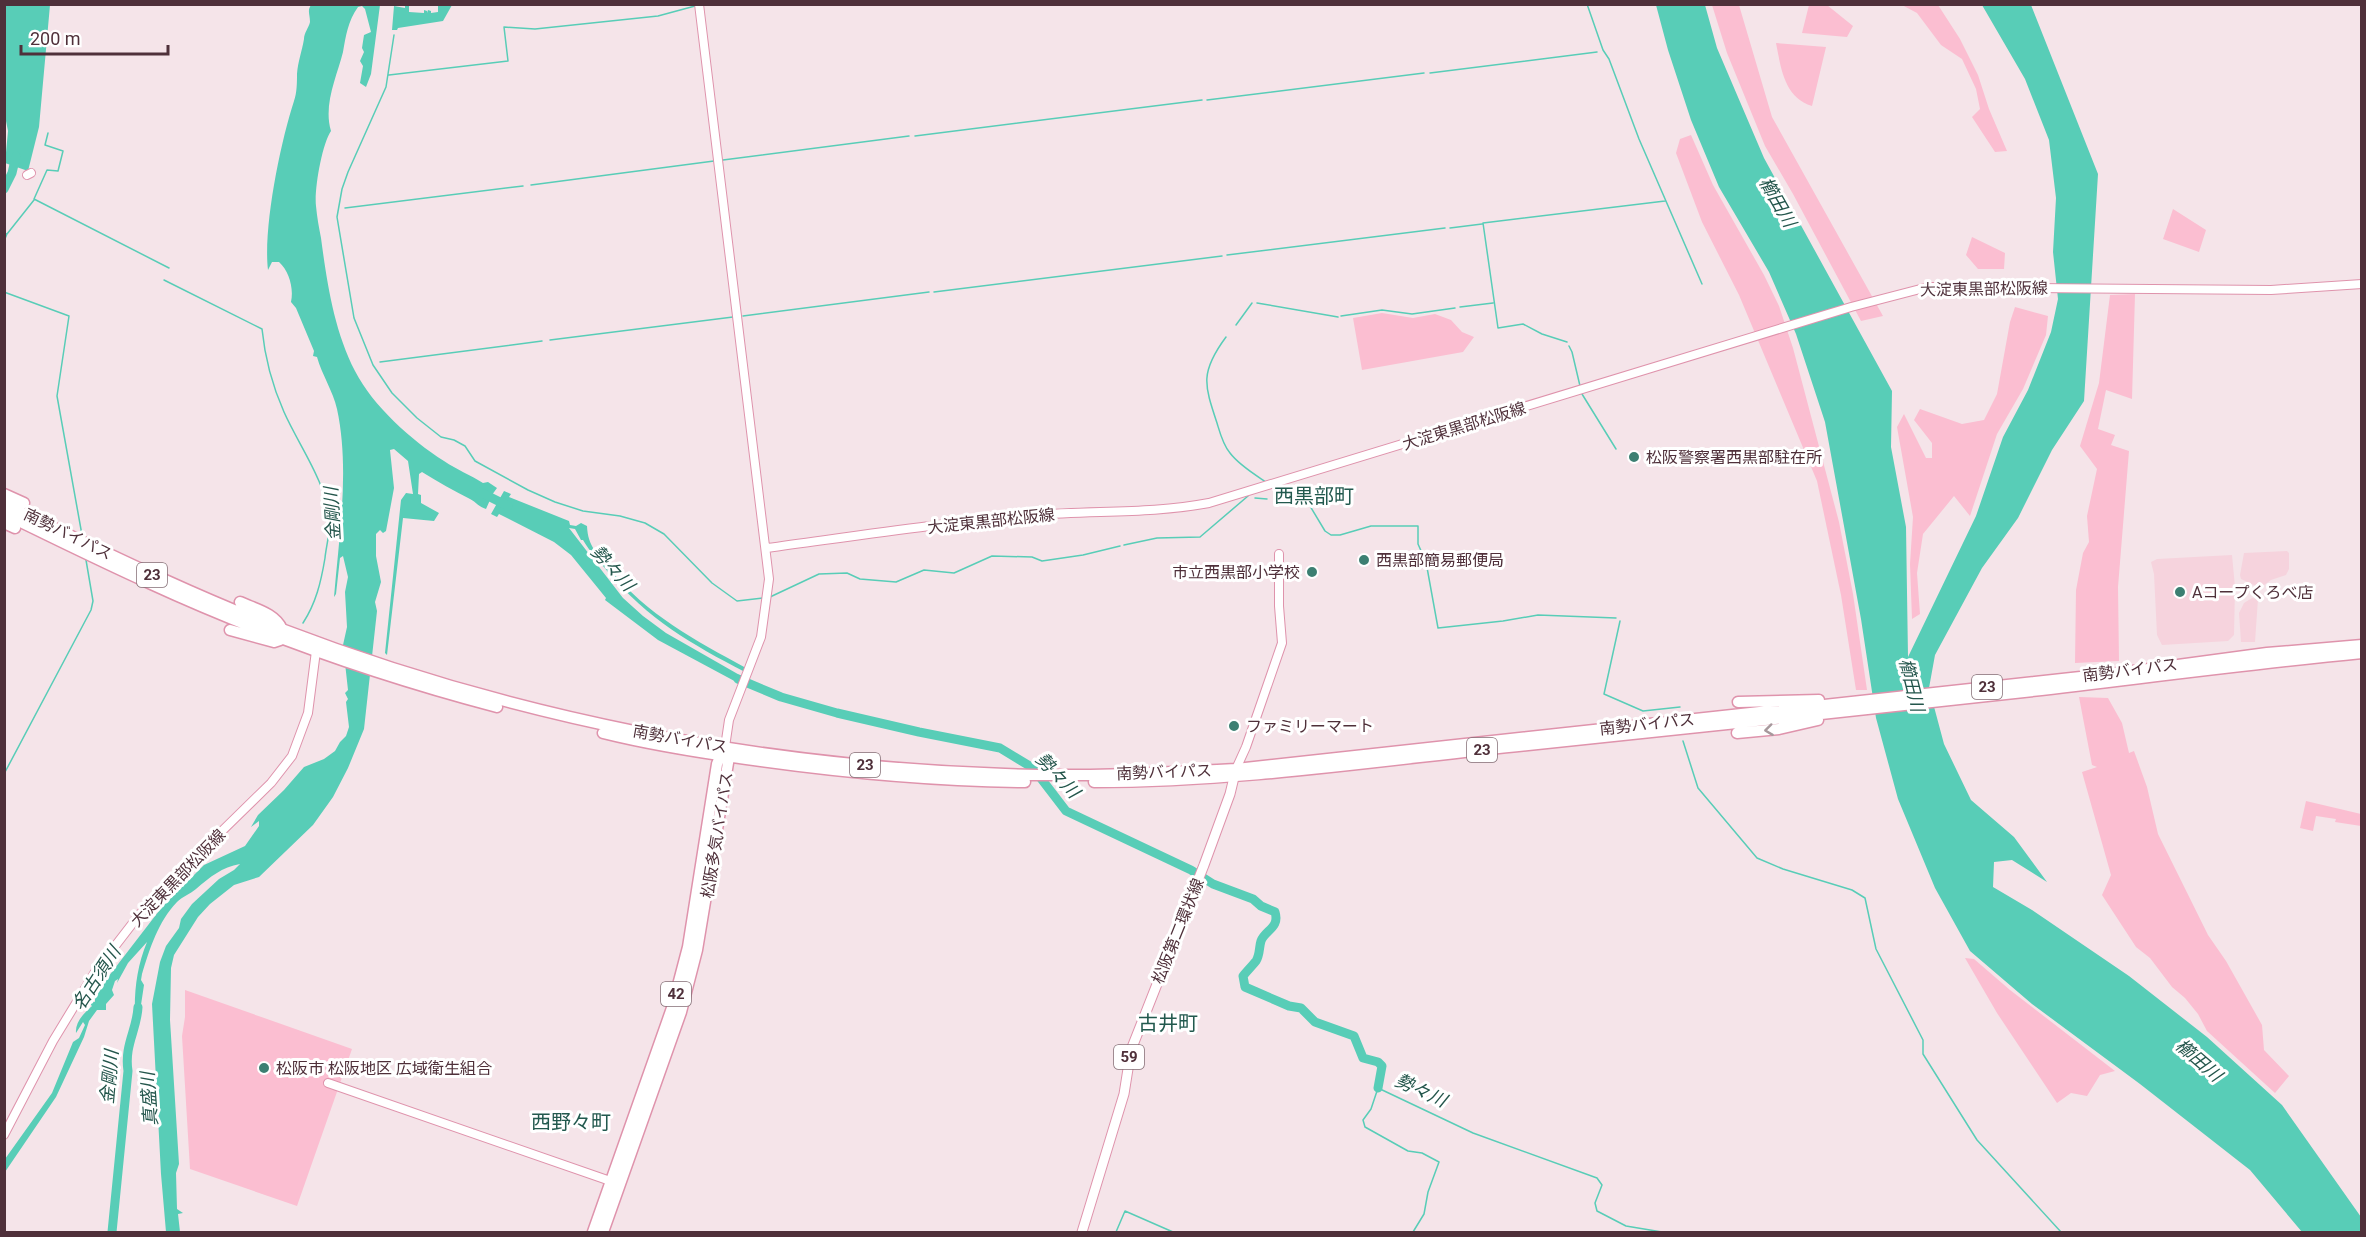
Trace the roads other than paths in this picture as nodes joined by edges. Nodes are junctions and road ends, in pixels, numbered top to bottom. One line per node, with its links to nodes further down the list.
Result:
1 (699, 4): 9 (main road)
2 (2361, 284): 9 (main road, 大淀東黒部松阪線)
3 (4, 494): 4 (highway)
4 (24, 503)
5 (4, 504): 13 (highway, 南勢バイパス / 23)
6 (4, 514): 13 (highway, 南勢バイパス / 23)
7 (4, 523): 8 (highway)
8 (15, 528)
9 (767, 548): 23 (main road)
10 (1279, 554): 24 (main road)
11 (240, 602): 13 (highway)
12 (230, 630): 13 (highway)
13 (282, 634): 14 (highway, 南勢バイパス / 23)
14 (303, 641): 16 (highway, 南勢バイパス / 23); 17 (highway, 南勢バイパス / 23)
15 (2361, 645): 19 (highway, 南勢バイパス / 23)
16 (330, 650): 17 (highway, 南勢バイパス / 23); 23 (highway, 南勢バイパス / 23)
17 (316, 651): 26 (main road, 大淀東黒部松阪線)
18 (2361, 653): 19 (highway, 南勢バイパス / 23)
19 (2127, 676): 21 (highway, 南勢バイパス / 23)
20 (1738, 702): 21 (highway)
21 (1844, 707): 22 (highway, one-way to 22); 24 (highway, 南勢バイパス / 23)
22 (1737, 734)
23 (724, 753): 24 (highway, 南勢バイパス / 23); 27 (highway, 松阪多気バイパス / 42)
24 (1235, 773): 30 (main road, 松阪第二環状線 / 59)
25 (328, 1083): 27 (main road)
26 (4, 1135)
27 (616, 1183): 28 (highway, 松阪多気バイパス / 42); 29 (highway, 松阪多気バイパス / 42)
28 (593, 1233)
29 (603, 1233)
30 (1083, 1233)

